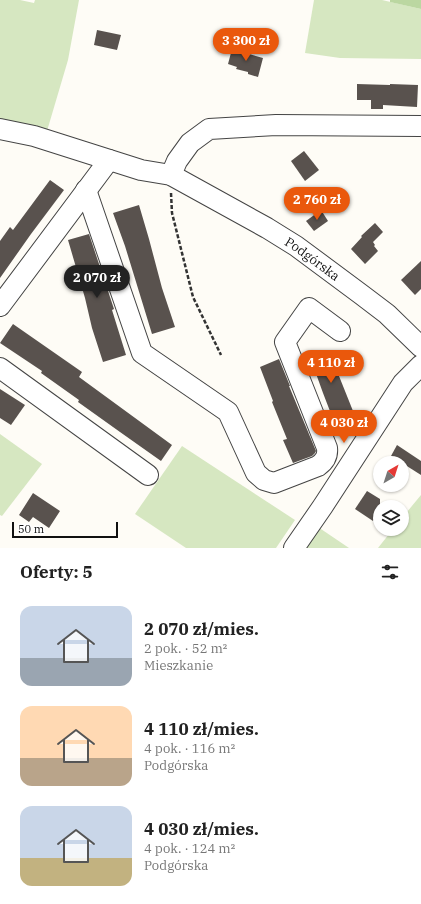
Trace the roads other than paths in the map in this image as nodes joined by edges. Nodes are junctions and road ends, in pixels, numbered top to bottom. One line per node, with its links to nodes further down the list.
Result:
1 (421, 126): 4 (street)
2 (0, 129): 3 (street, Podgórska)
3 (109, 160): 4 (street, Podgórska); 5 (street)
4 (171, 176): 8 (street, Podgórska)
5 (86, 190): 6 (street); 7 (street)
6 (0, 306)
7 (340, 331)
8 (421, 347)
9 (421, 365): 12 (street)
10 (0, 368): 11 (street)
11 (148, 475)
12 (294, 548)

